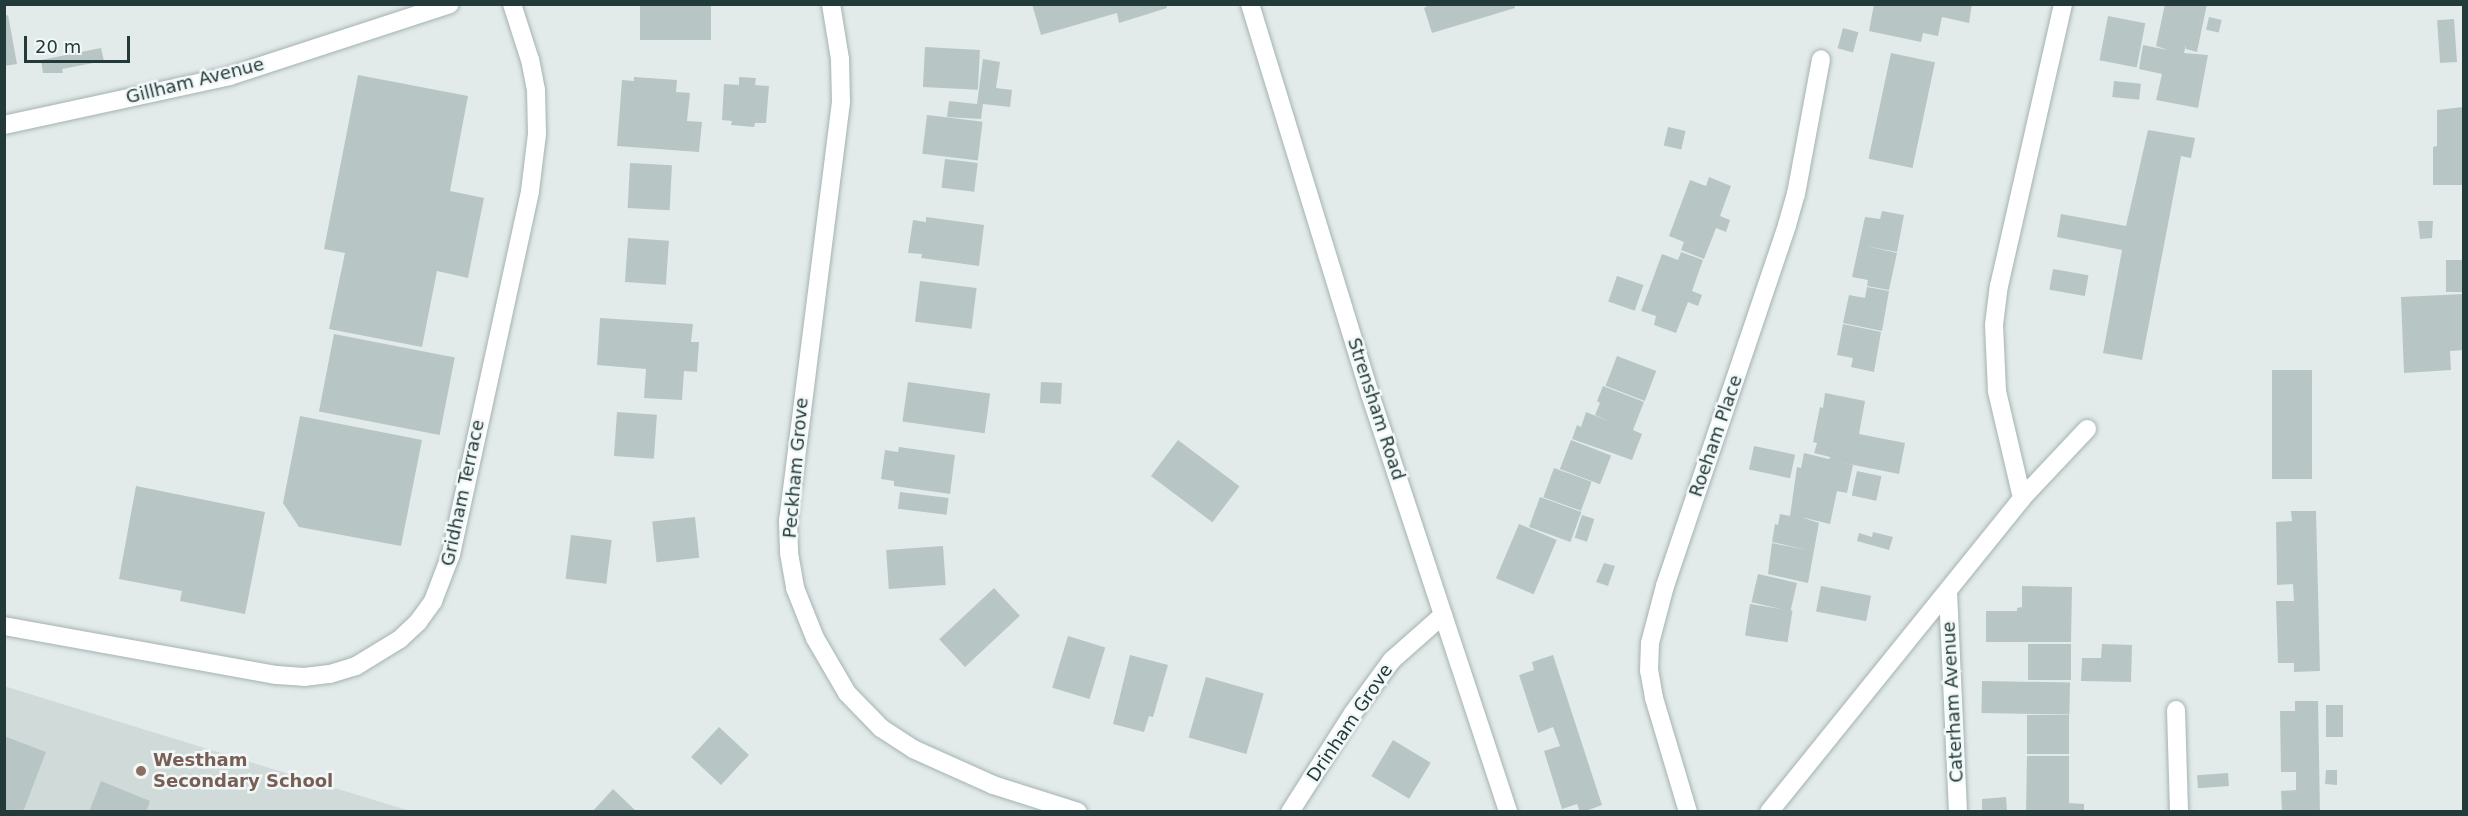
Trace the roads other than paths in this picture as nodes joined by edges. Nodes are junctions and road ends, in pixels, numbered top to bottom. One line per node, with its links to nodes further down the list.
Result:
1 (450, 4): 7 (street, Gillham Avenue)
2 (512, 4): 12 (street, Gridham Terrace)
3 (831, 4): 14 (street, Peckham Grove)
4 (1250, 4): 11 (street, Strensham Road)
5 (2063, 4): 9 (street)
6 (1821, 59): 17 (street, Roeham Place)
7 (4, 125)
8 (2087, 429): 9 (street)
9 (2022, 498): 10 (street)
10 (1948, 592): 18 (street); 19 (street, Caterham Avenue)
11 (1443, 615): 15 (street, Drinham Grove); 16 (street, Strensham Road)
12 (4, 626)
13 (2176, 710): 20 (street)
14 (1078, 812)
15 (1290, 812)
16 (1508, 812)
17 (1688, 812)
18 (1769, 812)
19 (1958, 812)
20 (2179, 812)

